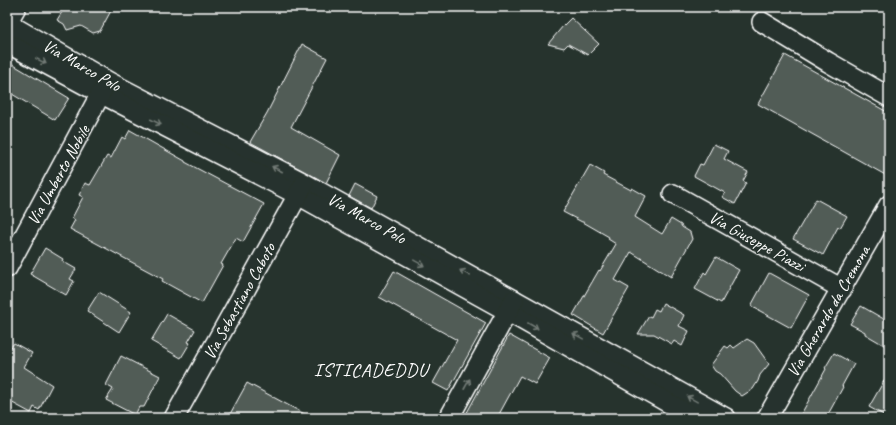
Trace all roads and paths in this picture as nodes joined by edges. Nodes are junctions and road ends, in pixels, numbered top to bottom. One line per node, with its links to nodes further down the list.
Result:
1 (16, 7): 3 (street)
2 (762, 22): 6 (street)
3 (7, 23): 5 (street, Via Marco Polo)
4 (7, 43): 5 (street, Via Marco Polo, one-way to 5)
5 (105, 88): 7 (street, Via Marco Polo); 10 (street, Via Umberto Nobile)
6 (889, 97)
7 (301, 189): 12 (street, Via Marco Polo); 13 (street, Via Sebastiano Caboto)
8 (673, 194): 11 (street, Via Giuseppe Piazzi)
9 (889, 205): 11 (street, Via Gherardo da Cremona)
10 (7, 268)
11 (842, 288): 17 (street, Via Gherardo da Cremona)
12 (510, 306): 14 (street, one-way to 12); 15 (street, Via Marco Polo, one-way to 15); 16 (street, Via Marco Polo, one-way to 12)
13 (174, 418)
14 (449, 418)
15 (695, 418)
16 (726, 418)
17 (767, 418)

